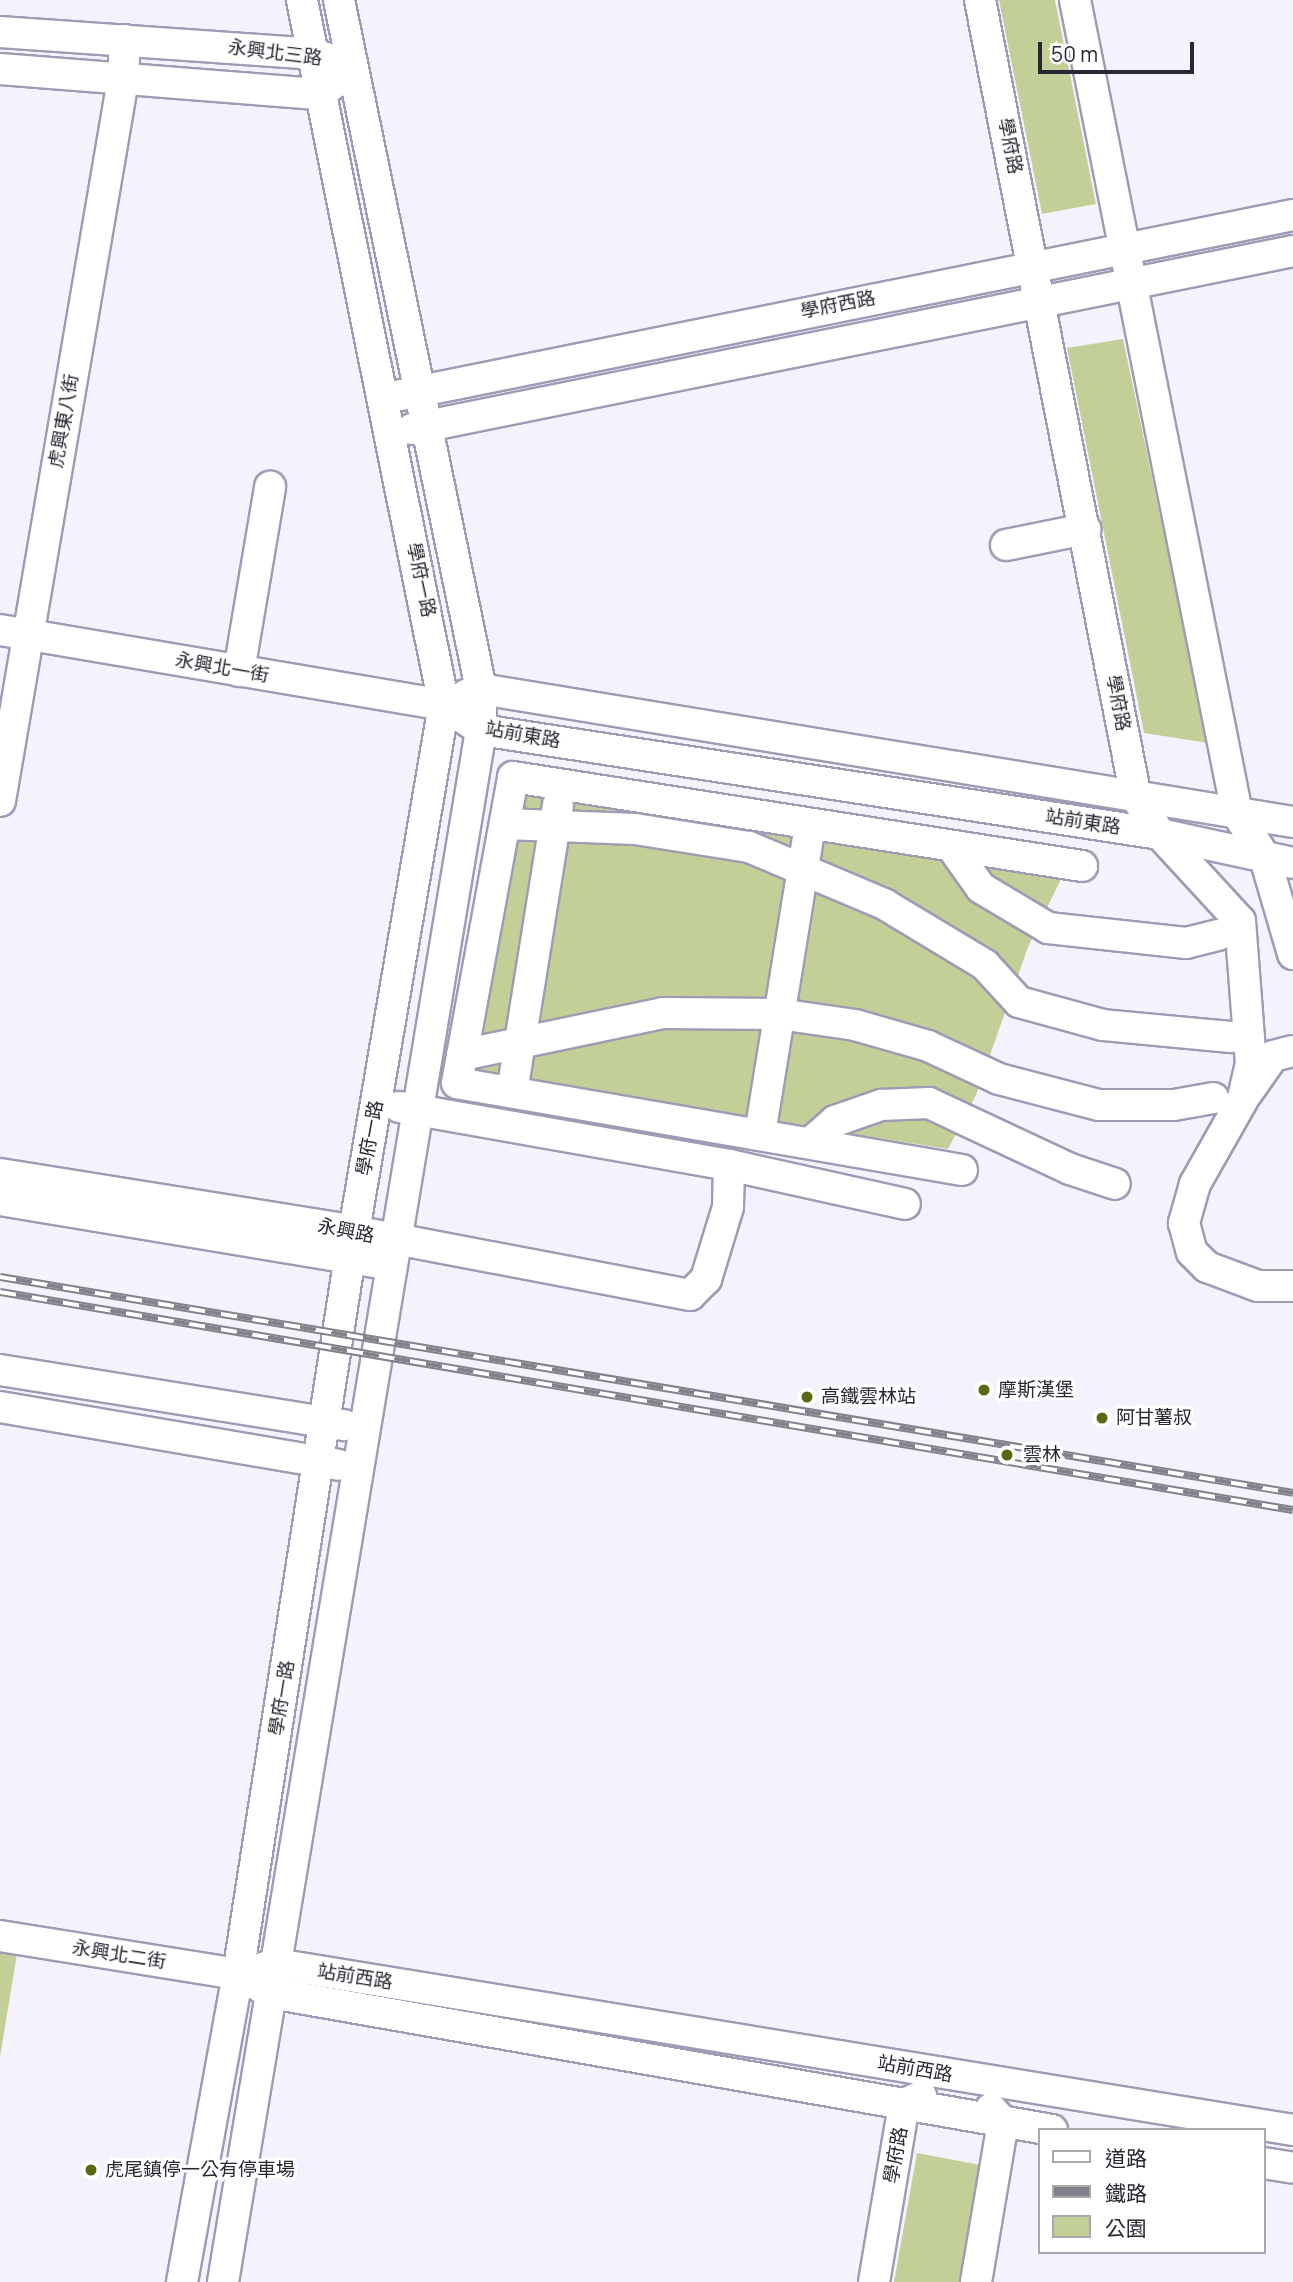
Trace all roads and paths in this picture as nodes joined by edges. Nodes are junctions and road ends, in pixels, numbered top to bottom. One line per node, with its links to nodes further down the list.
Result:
1 (302, 0): 7 (street, 學府一路)
2 (339, 0): 8 (street, 學府一路)
3 (981, 0): 15 (street, 學府路)
4 (1075, 0): 13 (street)
5 (0, 32): 6 (street, 永興北三路)
6 (125, 40): 7 (street, 永興北三路); 10 (street, 虎興東八街)
7 (312, 54): 8 (street, 永興北三路); 11 (street, 學府一路)
8 (353, 67): 11 (street, 永興北三路); 18 (street, 學府一路)
9 (0, 69): 10 (street, 永興北三路)
10 (123, 80): 11 (street, 永興北三路); 25 (street, 虎興東八街)
11 (320, 94): 19 (street, 學府一路)
12 (1293, 215): 13 (street, 學府西路)
13 (1126, 249): 15 (street, 學府西路); 16 (street)
14 (1293, 251): 16 (street, 學府西路)
15 (1034, 265): 17 (street, 學府路); 18 (street, 學府西路)
16 (1133, 284): 17 (street, 學府西路); 33 (street)
17 (1042, 301): 20 (street, 學府西路); 23 (street, 學府路)
18 (420, 390): 19 (street, 學府西路); 20 (street, 學府一路)
19 (383, 399): 21 (street, 學府一路)
20 (429, 425): 21 (street, 學府西路); 27 (street, 學府一路)
21 (391, 434): 28 (street, 學府一路)
22 (270, 487): 26 (street)
23 (1085, 529): 24 (street); 31 (street, 學府路)
24 (1006, 545)
25 (14, 633): 26 (street, 永興北一街); 32 (street, 虎興東八街)
26 (239, 671): 28 (street, 永興北一街)
27 (481, 689): 28 (street, 站前東路); 29 (street, 學府一路); 31 (street, 站前東路)
28 (444, 705): 29 (street, 站前東路); 52 (street, 學府一路)
29 (481, 730): 38 (street, 站前東路); 53 (street, 學府一路)
30 (561, 785): 34 (street); 36 (street); 37 (street)
31 (1136, 797): 33 (street, 站前東路); 38 (street, 學府路)
32 (0, 801)
33 (1237, 813): 35 (street, 站前東路); 40 (street)
34 (555, 822): 36 (street); 42 (street); 47 (street)
35 (1293, 822)
36 (505, 824): 49 (street)
37 (810, 826): 39 (street); 42 (street)
38 (1160, 834): 40 (street, 站前東路); 51 (street, 學府路)
39 (952, 847): 41 (street); 43 (street)
40 (1279, 860): 44 (street)
41 (1082, 866)
42 (803, 869): 45 (street); 46 (street)
43 (1218, 935)
44 (1293, 954)
45 (779, 1014): 47 (street); 51 (street); 54 (street)
46 (1231, 1037)
47 (520, 1041): 49 (street); 50 (street)
48 (1293, 1051): 51 (street)
49 (462, 1055): 50 (street)
50 (512, 1092): 54 (street)
51 (1228, 1099): 64 (street, 學府路)
52 (376, 1102): 53 (street); 62 (street, 學府一路)
53 (417, 1110): 56 (street); 63 (street, 學府一路)
54 (760, 1134): 55 (street)
55 (810, 1143): 57 (street); 59 (street)
56 (729, 1166): 61 (street); 63 (street, 永興路)
57 (962, 1170)
58 (0, 1174): 62 (street, 永興路)
59 (1115, 1184)
60 (0, 1200): 62 (street, 永興路)
61 (905, 1204)
62 (352, 1245): 63 (street, 永興路); 67 (street, 學府一路)
63 (394, 1254): 68 (street, 學府一路)
64 (1293, 1286)
65 (0, 1370): 67 (street)
66 (0, 1407): 69 (street)
67 (326, 1422): 68 (street); 69 (street, 學府一路)
68 (367, 1428): 70 (street, 學府一路)
69 (319, 1462): 70 (street); 72 (street, 學府一路)
70 (359, 1468): 73 (street, 學府一路)
71 (0, 1936): 72 (street, 永興北二街)
72 (238, 1974): 73 (street, 站前西路); 81 (street, 學府一路)
73 (273, 1979): 74 (street, 站前西路); 75 (street, 站前西路); 82 (street, 學府一路)
74 (961, 2077): 75 (street, 學府路); 76 (street); 78 (street, 站前西路)
75 (904, 2104): 76 (street, 站前西路); 83 (street, 學府路)
76 (1003, 2122): 77 (street, 站前西路); 84 (street)
77 (1040, 2128)
78 (1293, 2130)
79 (1265, 2164): 80 (street)
80 (1293, 2168)
81 (182, 2282)
82 (223, 2282)
83 (874, 2282)
84 (976, 2282)

